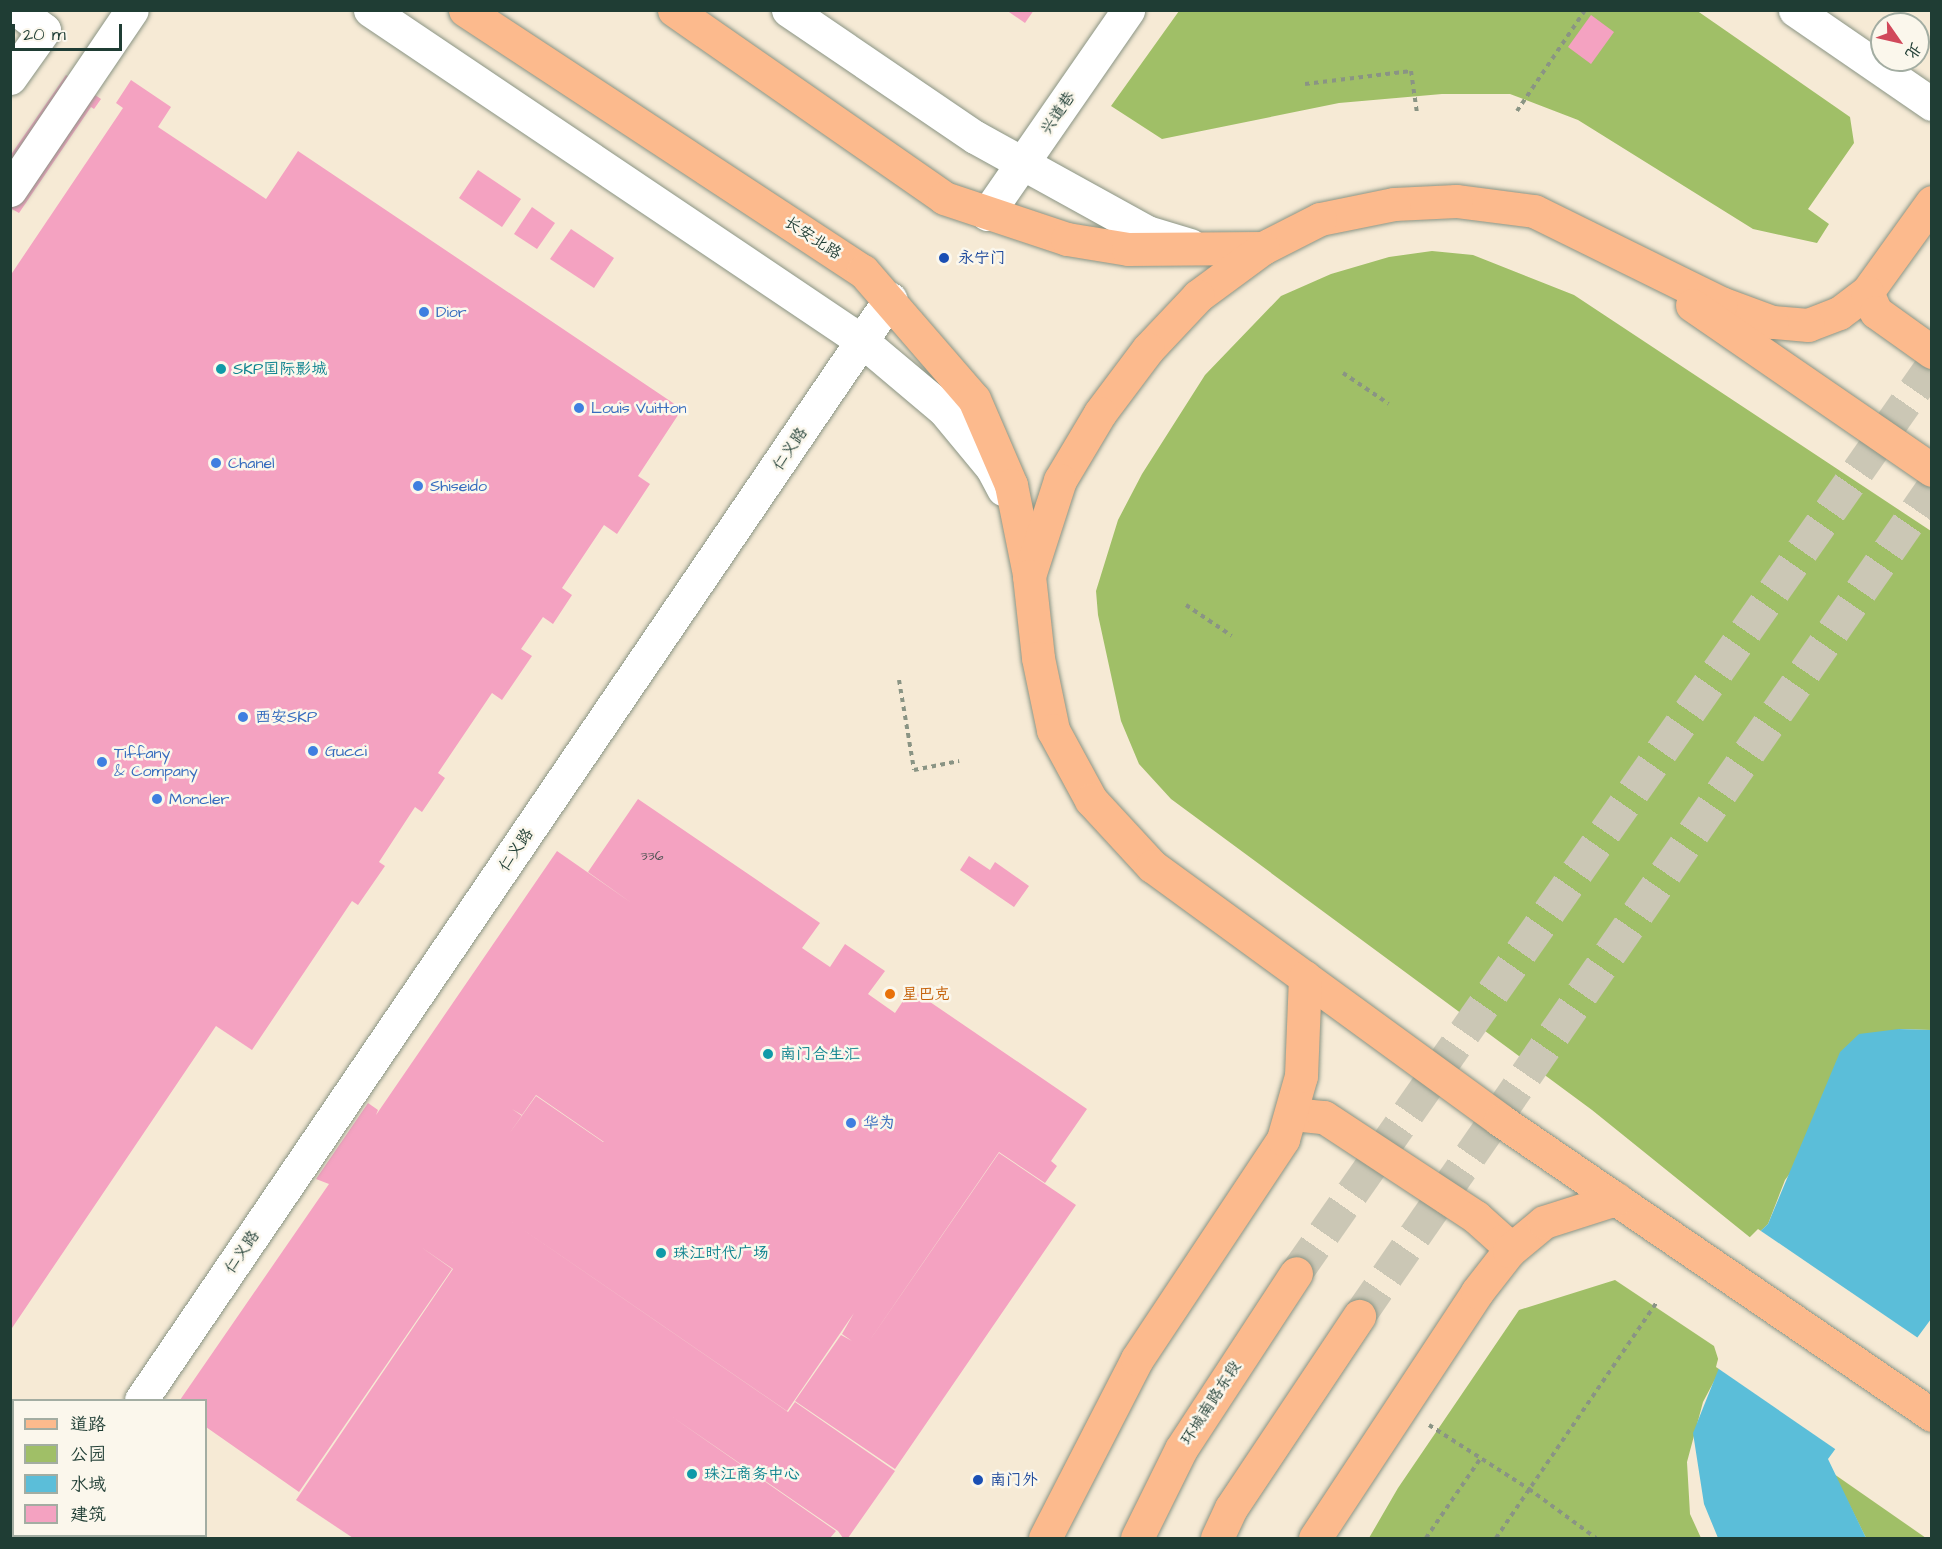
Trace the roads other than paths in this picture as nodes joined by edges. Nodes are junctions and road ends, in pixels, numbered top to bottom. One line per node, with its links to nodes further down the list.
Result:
1 (16, 10): 9 (street)
2 (132, 10): 12 (street)
3 (370, 10): 20 (street)
4 (465, 10): 19 (main road, 长安北路)
5 (674, 10): 14 (main road)
6 (788, 10): 11 (street)
7 (1128, 10): 11 (street, 兴道巷)
8 (1795, 10): 10 (street)
9 (10, 78)
10 (1932, 104)
11 (1023, 163): 14 (street, 兴道巷); 15 (street)
12 (10, 190)
13 (1932, 202): 18 (main road)
14 (987, 214): 15 (main road)
15 (1201, 248): 16 (main road)
16 (1263, 248): 17 (main road); 24 (main road)
17 (1621, 256): 18 (main road); 22 (main road)
18 (1867, 292): 21 (main road)
19 (890, 299): 20 (street, 仁义路); 23 (main road, 长安北路)
20 (862, 341): 23 (street); 31 (street, 仁义路)
21 (1932, 352)
22 (1932, 470)
23 (1018, 521): 24 (main road, 长安北路)
24 (1029, 576): 25 (main road, 长安北路)
25 (1305, 977): 26 (main road); 27 (main road, 长安北路)
26 (1293, 1114): 28 (main road); 33 (main road)
27 (1616, 1199): 28 (main road); 32 (main road, 长安北路)
28 (1509, 1251): 36 (main road)
29 (1296, 1273): 34 (main road, 环城南路东段)
30 (1359, 1317): 35 (main road)
31 (142, 1399)
32 (1932, 1415)
33 (1045, 1539)
34 (1137, 1539)
35 (1217, 1539)
36 (1315, 1539)

